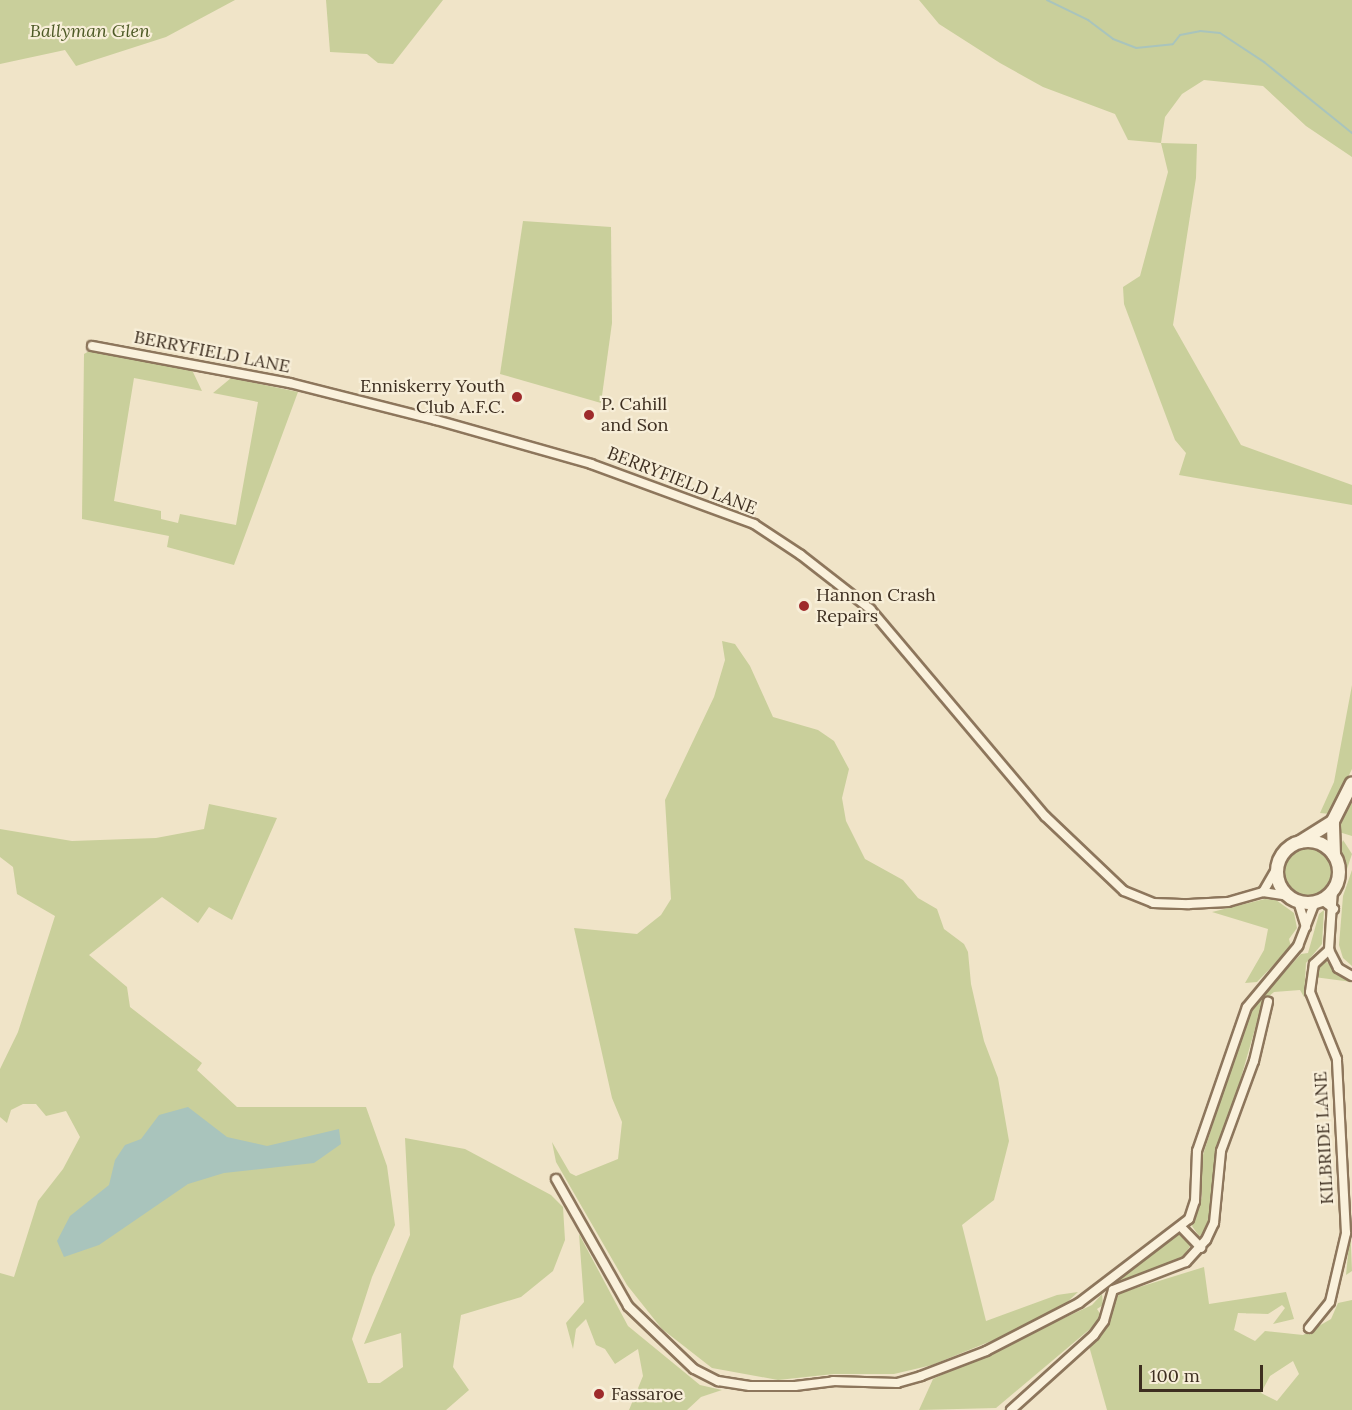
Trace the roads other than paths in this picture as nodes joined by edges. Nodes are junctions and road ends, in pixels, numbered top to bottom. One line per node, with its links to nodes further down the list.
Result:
1 (92, 345): 8 (street, BERRYFIELD LANE)
2 (1352, 783): 3 (street)
3 (1334, 821): 4 (street); 5 (street)
4 (1299, 843): 5 (street); 6 (street)
5 (1334, 855): 7 (street)
6 (1277, 868): 8 (street); 9 (street)
7 (1334, 889): 10 (street); 11 (street)
8 (1263, 892): 9 (street, BERRYFIELD LANE)
9 (1293, 899): 10 (street); 12 (street)
10 (1319, 901): 11 (street); 12 (street)
11 (1334, 909): 13 (street)
12 (1306, 927): 17 (street)
13 (1329, 950): 14 (street); 19 (street, KILBRIDE LANE)
14 (1352, 976)
15 (1268, 1002): 18 (street)
16 (556, 1179): 17 (street)
17 (1181, 1227): 18 (street)
18 (1202, 1248): 20 (street)
19 (1309, 1328)
20 (1011, 1410)

